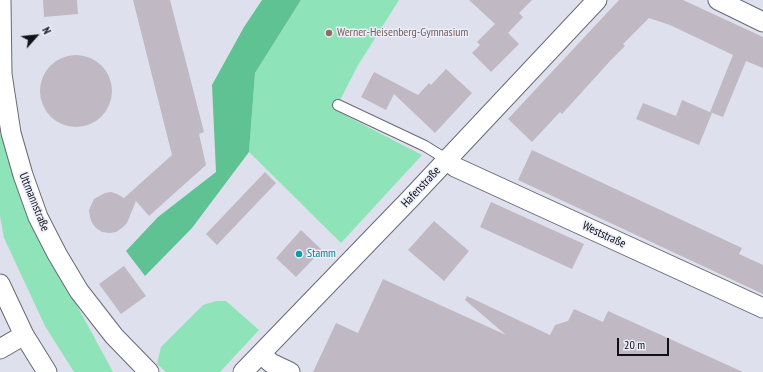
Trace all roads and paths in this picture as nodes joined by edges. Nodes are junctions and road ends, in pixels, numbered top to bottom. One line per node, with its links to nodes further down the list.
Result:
1 (0, 0): 13 (street, Uttmannstraße)
2 (597, 0): 6 (street, Hafenstraße)
3 (718, 0): 4 (street)
4 (763, 22)
5 (338, 105): 6 (lane)
6 (446, 159): 8 (street, Weststraße); 11 (street, Hafenstraße)
7 (0, 284): 9 (street)
8 (763, 308)
9 (24, 335): 10 (street); 12 (street)
10 (0, 349)
11 (261, 354): 14 (street, Hafenstraße); 15 (street)
12 (47, 372)
13 (149, 372)
14 (243, 372)
15 (290, 372)

